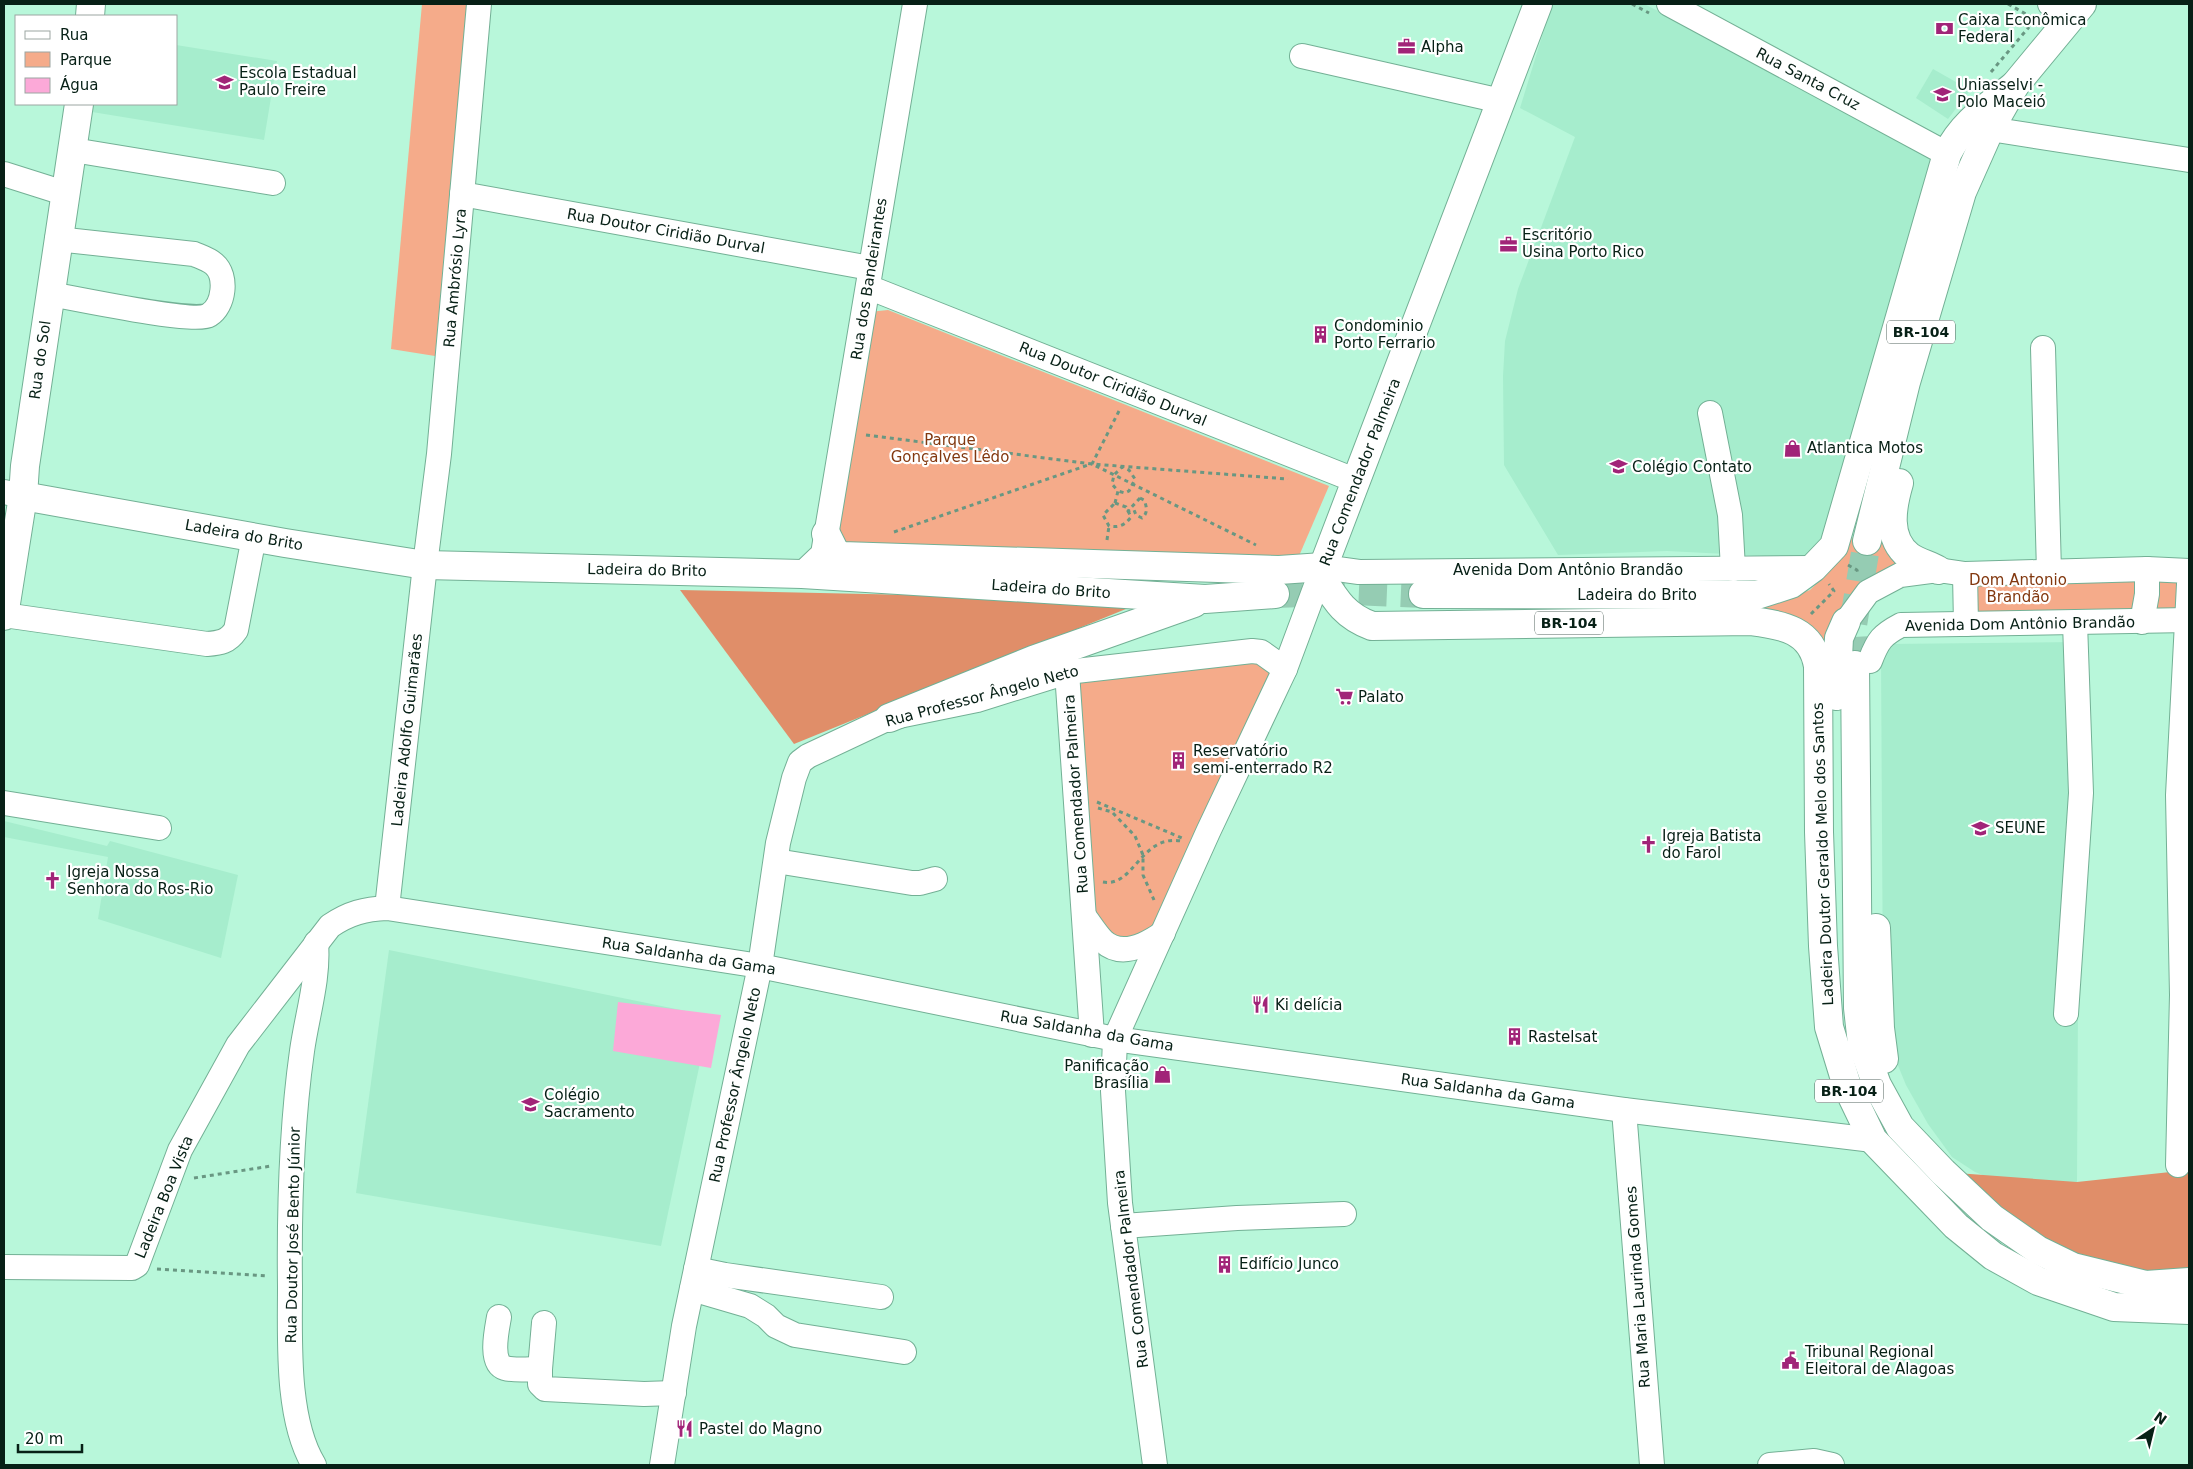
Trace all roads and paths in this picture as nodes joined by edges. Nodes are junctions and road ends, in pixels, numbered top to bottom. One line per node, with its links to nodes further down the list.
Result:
1 (479, 4): 18 (street, Rua Ambrósio Lyra)
2 (915, 4): 21 (street, Rua dos Bandeirantes)
3 (1538, 4): 9 (main road, Rua Comendador Palmeira)
4 (1669, 4): 13 (street, Rua Santa Cruz)
5 (2008, 4): 6 (path)
6 (2060, 11): 8 (main road, BR-104)
7 (1302, 56): 9 (street)
8 (2015, 85): 11 (main road, BR-104); 13 (main road)
9 (1501, 101): 31 (main road, Rua Comendador Palmeira)
10 (79, 105): 12 (main road, Rua do Sol)
11 (1990, 129): 14 (street); 19 (main road, BR-104)
12 (73, 150): 16 (street); 17 (main road, Rua do Sol)
13 (1947, 154): 42 (main road)
14 (2189, 160)
15 (4, 174): 17 (street)
16 (273, 183)
17 (64, 193): 20 (main road, Rua do Sol)
18 (462, 194): 21 (street, Rua Doutor Ciridião Durval); 43 (street, Rua Ambrósio Lyra)
19 (1951, 230): 38 (main road, BR-104); 45 (main road)
20 (57, 239): 22 (main road, Rua do Sol); 22 (street)
21 (869, 278): 24 (street, Rua Doutor Ciridião Durval); 26 (street, Rua dos Bandeirantes)
22 (50, 294): 34 (main road, Rua do Sol)
23 (2043, 348): 49 (street)
24 (1136, 392): 27 (path); 31 (street, Rua Doutor Ciridião Durval)
25 (1710, 413): 44 (street)
26 (842, 433): 27 (path); 41 (street, Rua dos Bandeirantes)
27 (1092, 464): 28 (path); 29 (path); 37 (path)
28 (1122, 466): 29 (path); 30 (path); 32 (path)
29 (1114, 475): 32 (path); 33 (path)
30 (1294, 479)
31 (1357, 481): 47 (main road, Rua Comendador Palmeira)
32 (1133, 484): 33 (path); 40 (path)
33 (1118, 490): 35 (path)
34 (13, 494): 39 (main road, Ladeira do Brito); 57 (main road, Rua do Sol)
35 (1115, 503): 36 (path); 36 (path)
36 (1128, 511): 36 (path)
37 (887, 535)
38 (1867, 541)
39 (251, 548): 43 (main road, Ladeira do Brito); 57 (street)
40 (1265, 548)
41 (829, 554): 43 (main road, Ladeira do Brito); 47 (main road, Ladeira do Brito); 56 (main road, Ladeira do Brito)
42 (1838, 555): 50 (main road, Ladeira do Brito); 52 (path)
43 (426, 558): 77 (street, Ladeira Adolfo Guimarães)
44 (1733, 569): 47 (street, Avenida Dom Antônio Brandão); 50 (street, Avenida Dom Antônio Brandão)
45 (1938, 570): 51 (street); 59 (street)
46 (2147, 570): 48 (street); 49 (street); 60 (street)
47 (1322, 571): 63 (main road, BR-104); 65 (street, Rua Comendador Palmeira)
48 (2189, 571)
49 (2049, 572): 51 (street)
50 (1821, 573): 55 (main road, Ladeira do Brito); 63 (path)
51 (1965, 574): 62 (street)
52 (1859, 575)
53 (2189, 584): 58 (street)
54 (1275, 594): 56 (main road, Ladeira do Brito)
55 (1423, 594)
56 (1205, 600): 67 (main road)
57 (11, 616)
58 (2189, 620): 60 (street, Avenida Dom Antônio Brandão); 82 (street)
59 (1846, 622): 71 (main road)
60 (2142, 622): 61 (street, Avenida Dom Antônio Brandão)
61 (2075, 623): 62 (street, Avenida Dom Antônio Brandão); 83 (street)
62 (1966, 624): 64 (street, Avenida Dom Antônio Brandão)
63 (1795, 631): 71 (main road, Ladeira Doutor Geraldo Melo dos Santos / BR-104)
64 (1862, 663): 97 (main road)
65 (1285, 669): 66 (street, Rua Professor Ângelo Neto); 72 (street, Rua Comendador Palmeira)
66 (1067, 672): 67 (street, Rua Professor Ângelo Neto); 69 (street, Rua Comendador Palmeira)
67 (890, 718): 74 (street, Rua Professor Ângelo Neto)
68 (4, 803): 70 (street)
69 (1077, 805): 72 (path); 73 (path); 75 (street, Rua Comendador Palmeira)
70 (159, 828)
71 (1819, 832): 86 (main road, Ladeira Doutor Geraldo Melo dos Santos / BR-104)
72 (1199, 847): 73 (path); 79 (street, Rua Comendador Palmeira)
73 (1143, 854): 75 (path); 79 (path)
74 (776, 861): 76 (street); 81 (street, Rua Professor Ângelo Neto)
75 (1081, 869): 78 (street, Rua Comendador Palmeira)
76 (935, 879)
77 (387, 908): 80 (street, Rua Saldanha da Gama); 81 (street, Rua Saldanha da Gama)
78 (1084, 916): 79 (street, Rua Comendador Palmeira); 84 (street, Rua Comendador Palmeira)
79 (1168, 922): 84 (street, Rua Comendador Palmeira)
80 (316, 943): 87 (street, Rua Doutor José Bento Júnior); 89 (street, Ladeira Boa Vista)
81 (760, 966): 84 (street, Rua Saldanha da Gama); 95 (street, Rua Professor Ângelo Neto)
82 (2186, 995): 88 (street)
83 (2066, 1014)
84 (1103, 1037): 85 (street, Rua Saldanha da Gama); 91 (street, Rua Comendador Palmeira)
85 (1624, 1110): 86 (street, Rua Saldanha da Gama); 109 (street, Rua Maria Laurinda Gomes)
86 (1873, 1140): 99 (main road, Ladeira Doutor Geraldo Melo dos Santos / BR-104)
87 (292, 1162): 89 (path); 106 (street, Rua Doutor José Bento Júnior)
88 (2178, 1166)
89 (168, 1182): 93 (street, Ladeira Boa Vista)
90 (1344, 1214): 91 (street)
91 (1123, 1226): 108 (street, Rua Comendador Palmeira)
92 (4, 1267): 93 (street, Ladeira Boa Vista)
93 (132, 1268): 94 (path)
94 (267, 1276)
95 (694, 1279): 96 (street); 101 (street); 105 (street, Rua Professor Ângelo Neto)
96 (781, 1282): 98 (street); 101 (street)
97 (2189, 1282)
98 (882, 1296)
99 (2189, 1310)
100 (499, 1316): 104 (street)
101 (766, 1316): 103 (street)
102 (544, 1323): 104 (street)
103 (904, 1352)
104 (540, 1369): 105 (street)
105 (674, 1393): 107 (street, Rua Professor Ângelo Neto)
106 (314, 1465)
107 (662, 1465)
108 (1155, 1465)
109 (1652, 1465)
110 (1770, 1465): 111 (street)
111 (1832, 1465)

